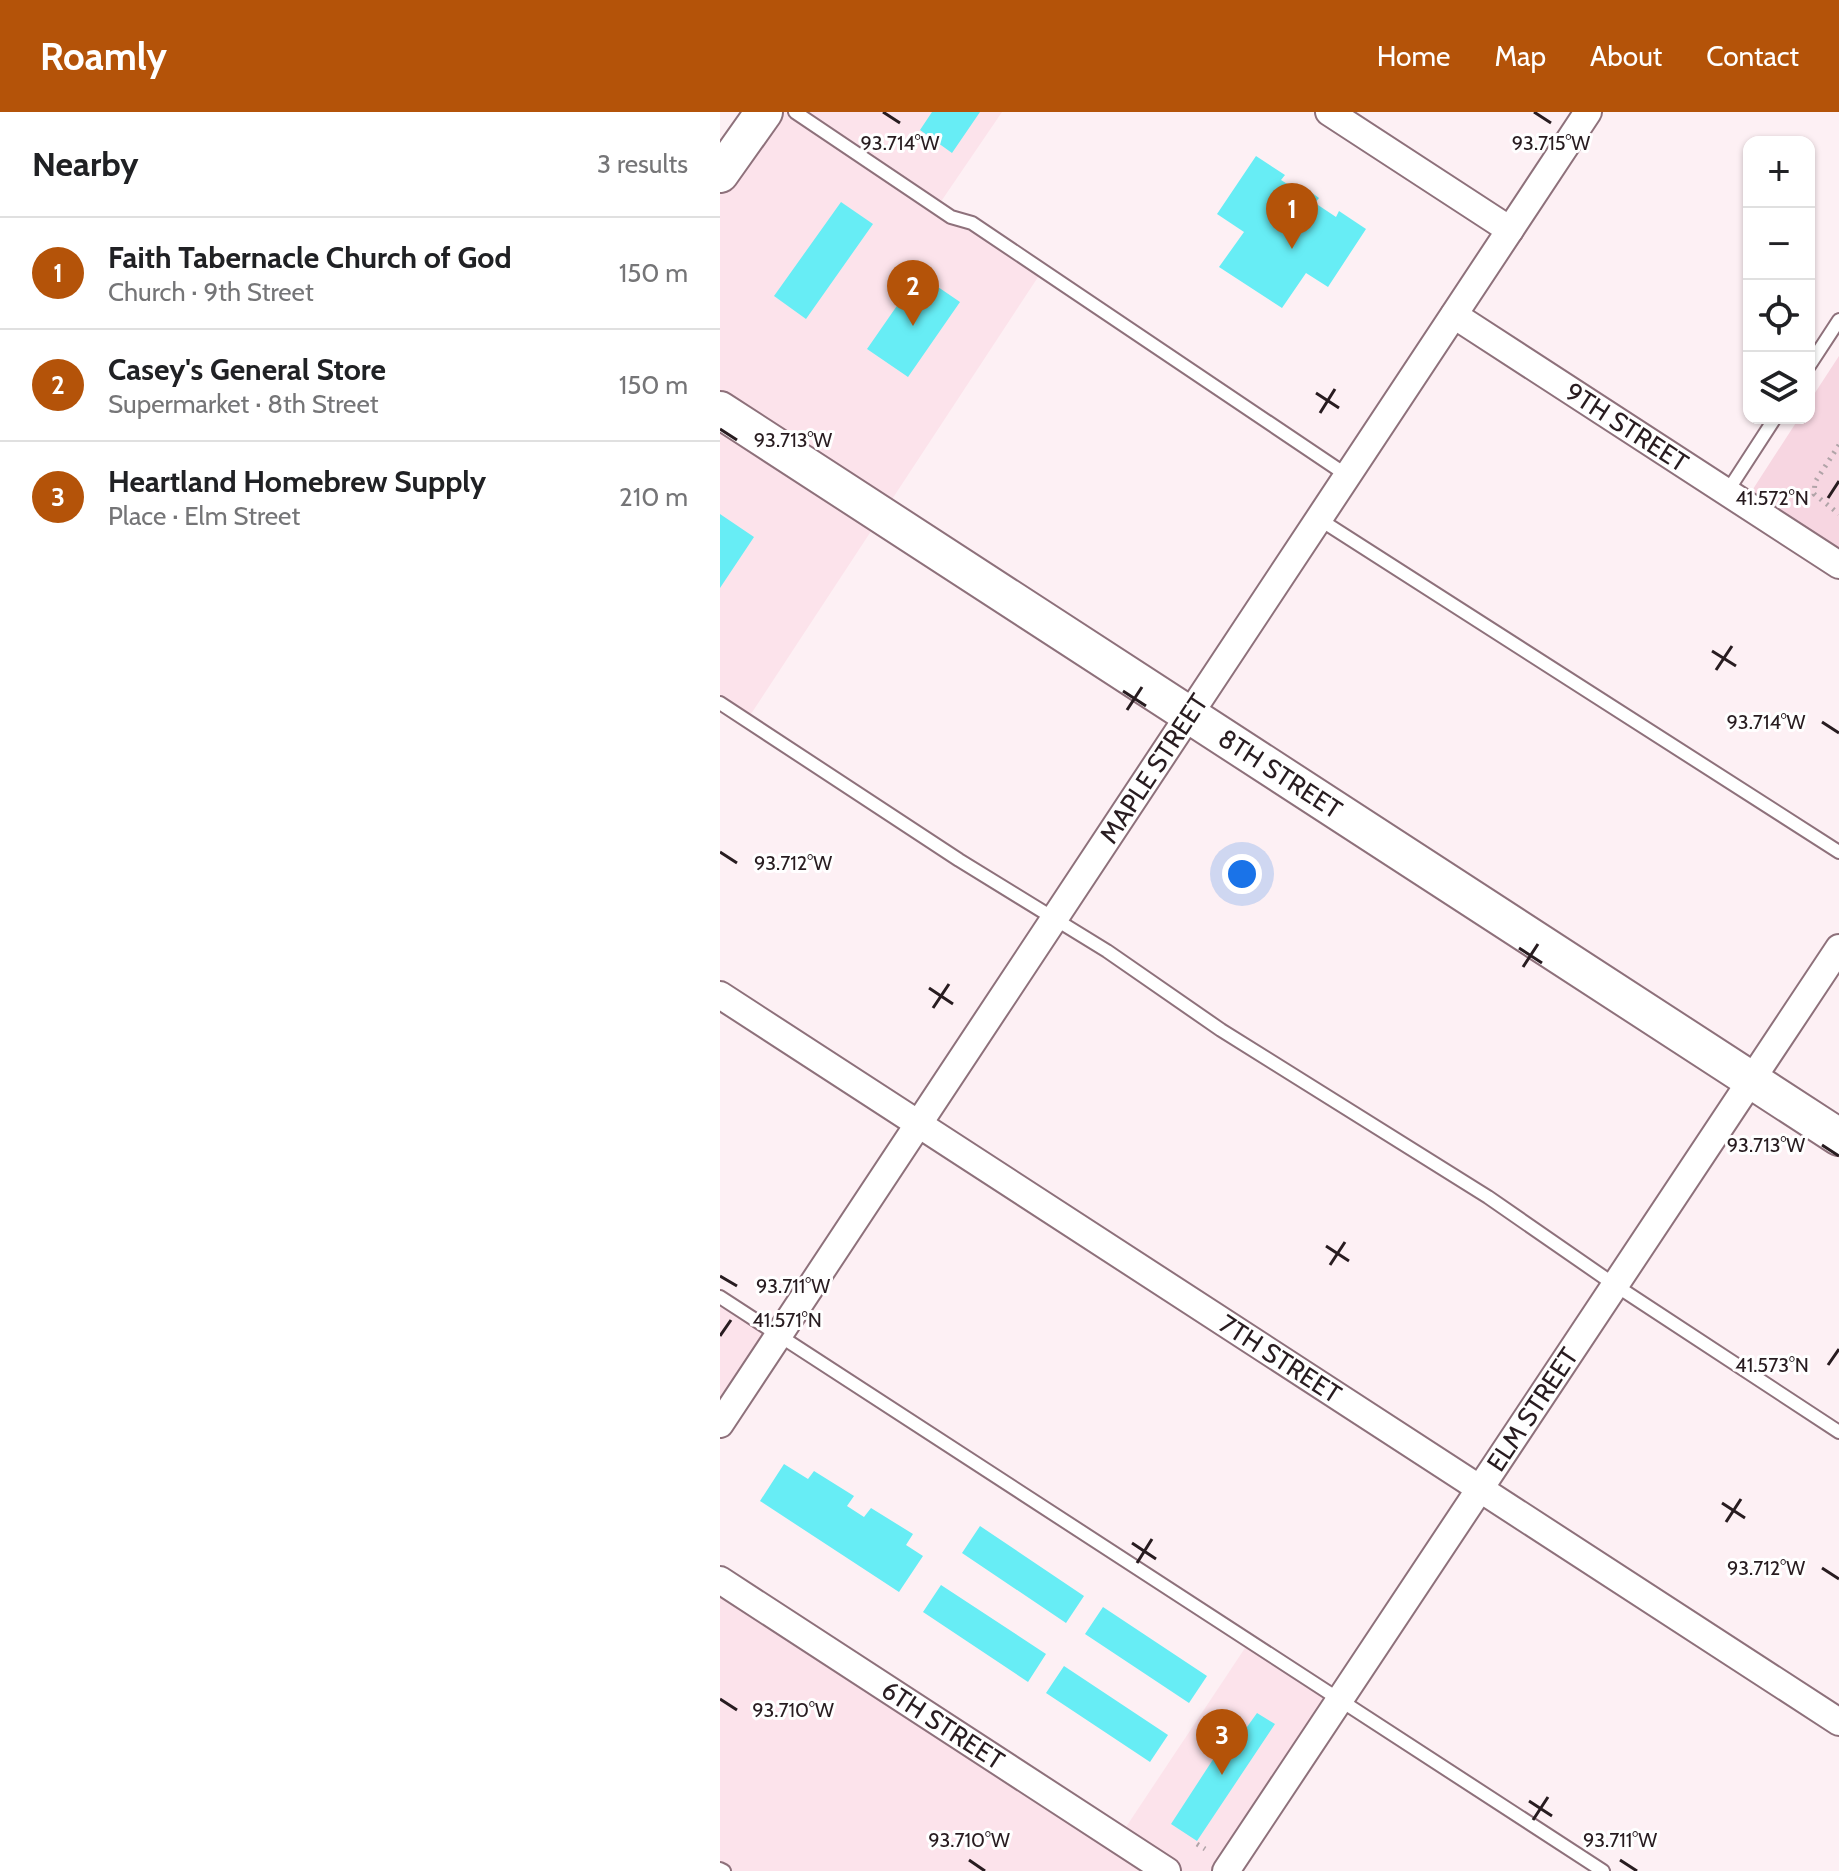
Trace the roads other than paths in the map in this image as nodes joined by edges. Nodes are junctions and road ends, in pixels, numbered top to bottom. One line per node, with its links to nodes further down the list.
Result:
1 (764, 112): 5 (street)
2 (795, 112): 12 (lane)
3 (1329, 112): 6 (street)
4 (1588, 112): 6 (street, MAPLE STREET)
5 (720, 174)
6 (1510, 230): 7 (street, MAPLE STREET)
7 (1454, 315): 12 (street, MAPLE STREET); 13 (street, 9TH STREET)
8 (1839, 320): 9 (lane)
9 (1815, 357)
10 (720, 410): 17 (street, 8TH STREET)
11 (1771, 424): 13 (lane)
12 (1348, 476): 14 (street, MAPLE STREET)
13 (1727, 492): 15 (street, 9TH STREET)
14 (1319, 519): 17 (street, MAPLE STREET); 18 (lane)
15 (1839, 565)
16 (720, 703): 19 (lane)
17 (1190, 715): 19 (street, MAPLE STREET); 22 (street, 8TH STREET)
18 (1839, 852)
19 (1054, 921): 23 (street, MAPLE STREET); 25 (lane)
20 (1839, 948): 22 (street, ELM STREET)
21 (720, 995): 23 (street, 7TH STREET)
22 (1751, 1080): 24 (street, 8TH STREET); 25 (street, ELM STREET)
23 (919, 1125): 27 (street, MAPLE STREET); 30 (street, 7TH STREET)
24 (1839, 1137)
25 (1615, 1285): 29 (lane); 30 (street, ELM STREET)
26 (720, 1297): 27 (lane)
27 (779, 1335): 28 (street, MAPLE STREET); 32 (lane)
28 (720, 1424)
29 (1839, 1432)
30 (1480, 1489): 32 (street, ELM STREET); 33 (street, 7TH STREET)
31 (720, 1580): 34 (street, 6TH STREET)
32 (1340, 1700): 35 (street, ELM STREET); 36 (lane)
33 (1839, 1722)
34 (1167, 1871)
35 (1226, 1871)
36 (1603, 1871)

